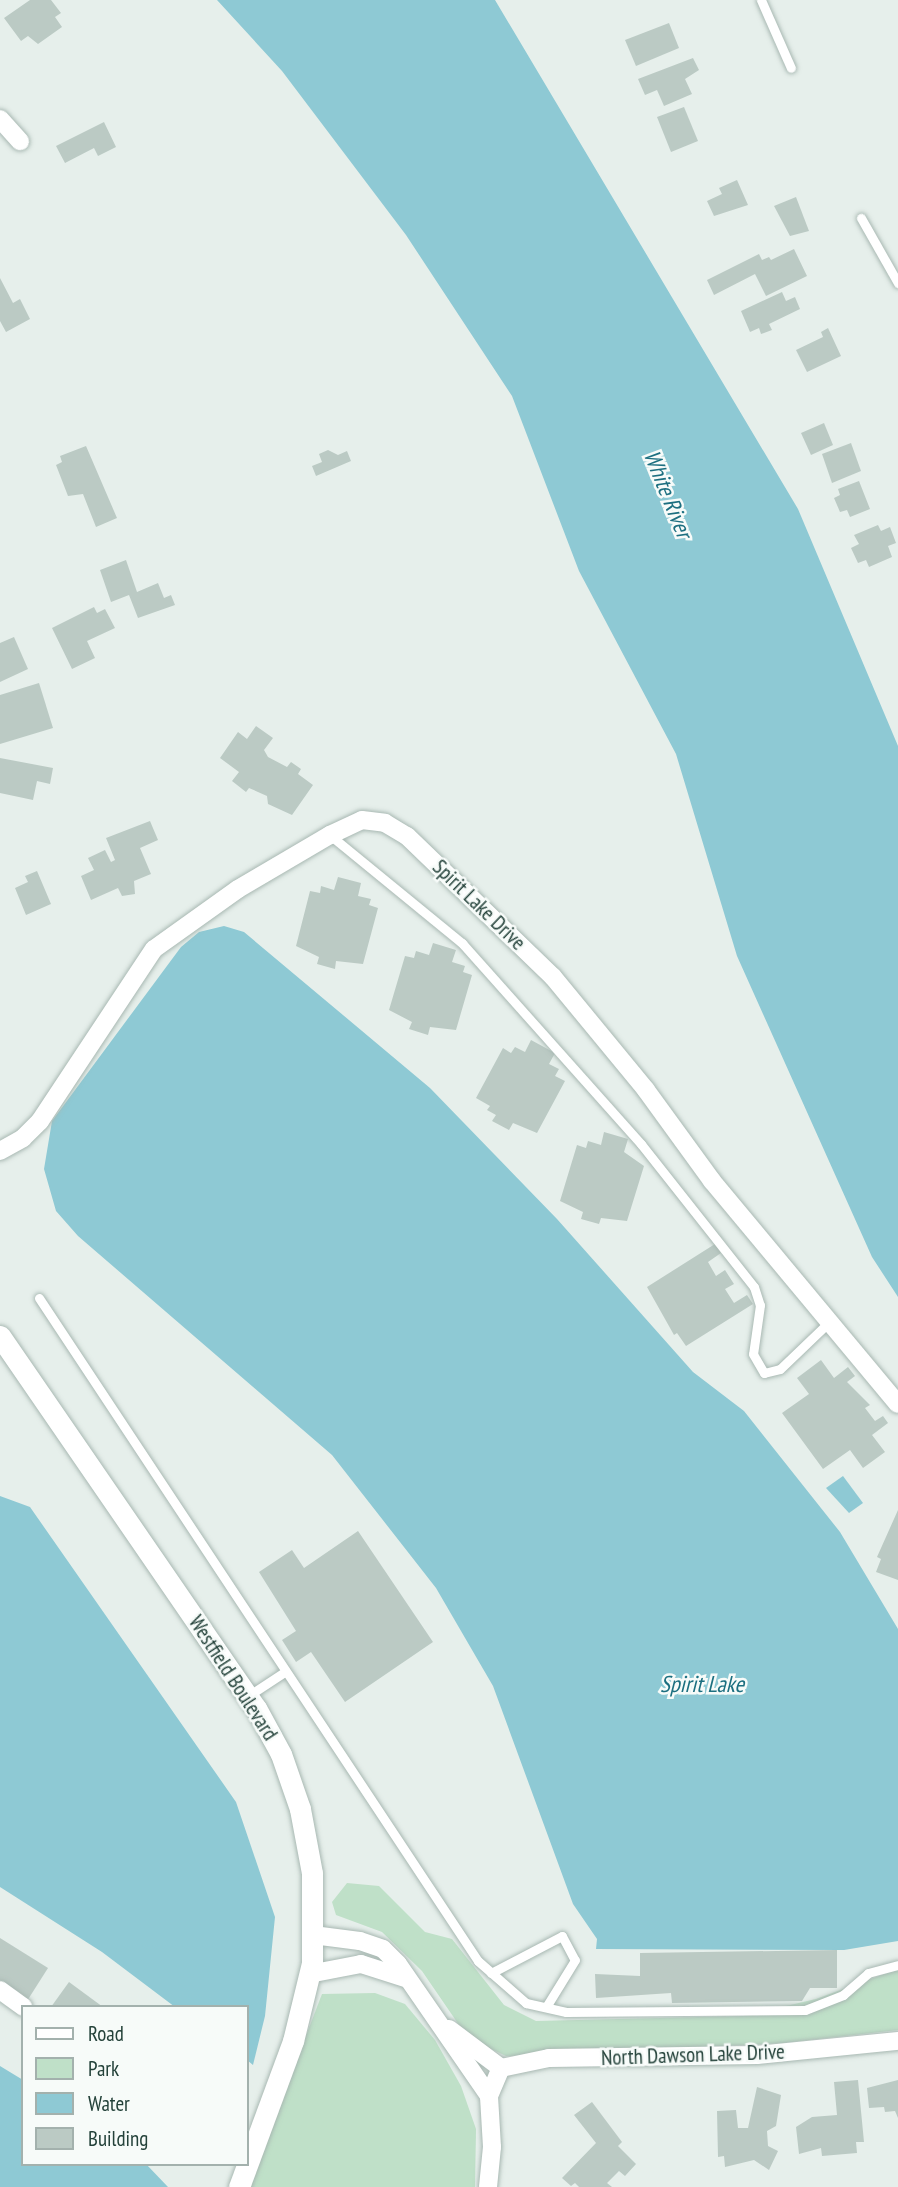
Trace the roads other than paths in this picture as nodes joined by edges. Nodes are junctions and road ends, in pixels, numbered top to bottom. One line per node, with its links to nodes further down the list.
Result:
1 (761, 0): 2 (lane)
2 (791, 68)
3 (0, 119): 4 (street)
4 (20, 141)
5 (861, 218): 6 (lane)
6 (898, 283)
7 (330, 835): 8 (street, Spirit Lake Drive); 10 (street, Spirit Lake Drive); 10 (lane)
8 (0, 1151)
9 (39, 1298): 13 (lane)
10 (829, 1322): 12 (street, Spirit Lake Drive)
11 (0, 1336): 14 (street, Westfield Boulevard)
12 (898, 1404)
13 (286, 1671): 14 (lane); 18 (lane)
14 (248, 1696): 15 (street, Westfield Boulevard)
15 (313, 1935): 17 (street); 19 (street, Westfield Boulevard)
16 (898, 1965): 22 (lane)
17 (402, 1971): 19 (street); 23 (street)
18 (491, 1973): 22 (lane); 22 (lane)
19 (309, 1974): 26 (street, Westfield Boulevard)
20 (0, 1990): 21 (street)
21 (21, 2006)
22 (546, 2007)
23 (438, 2020): 25 (street); 25 (street)
24 (898, 2041): 25 (street, North Dawson Lake Drive)
25 (495, 2081): 27 (street)
26 (239, 2187)
27 (488, 2187)

